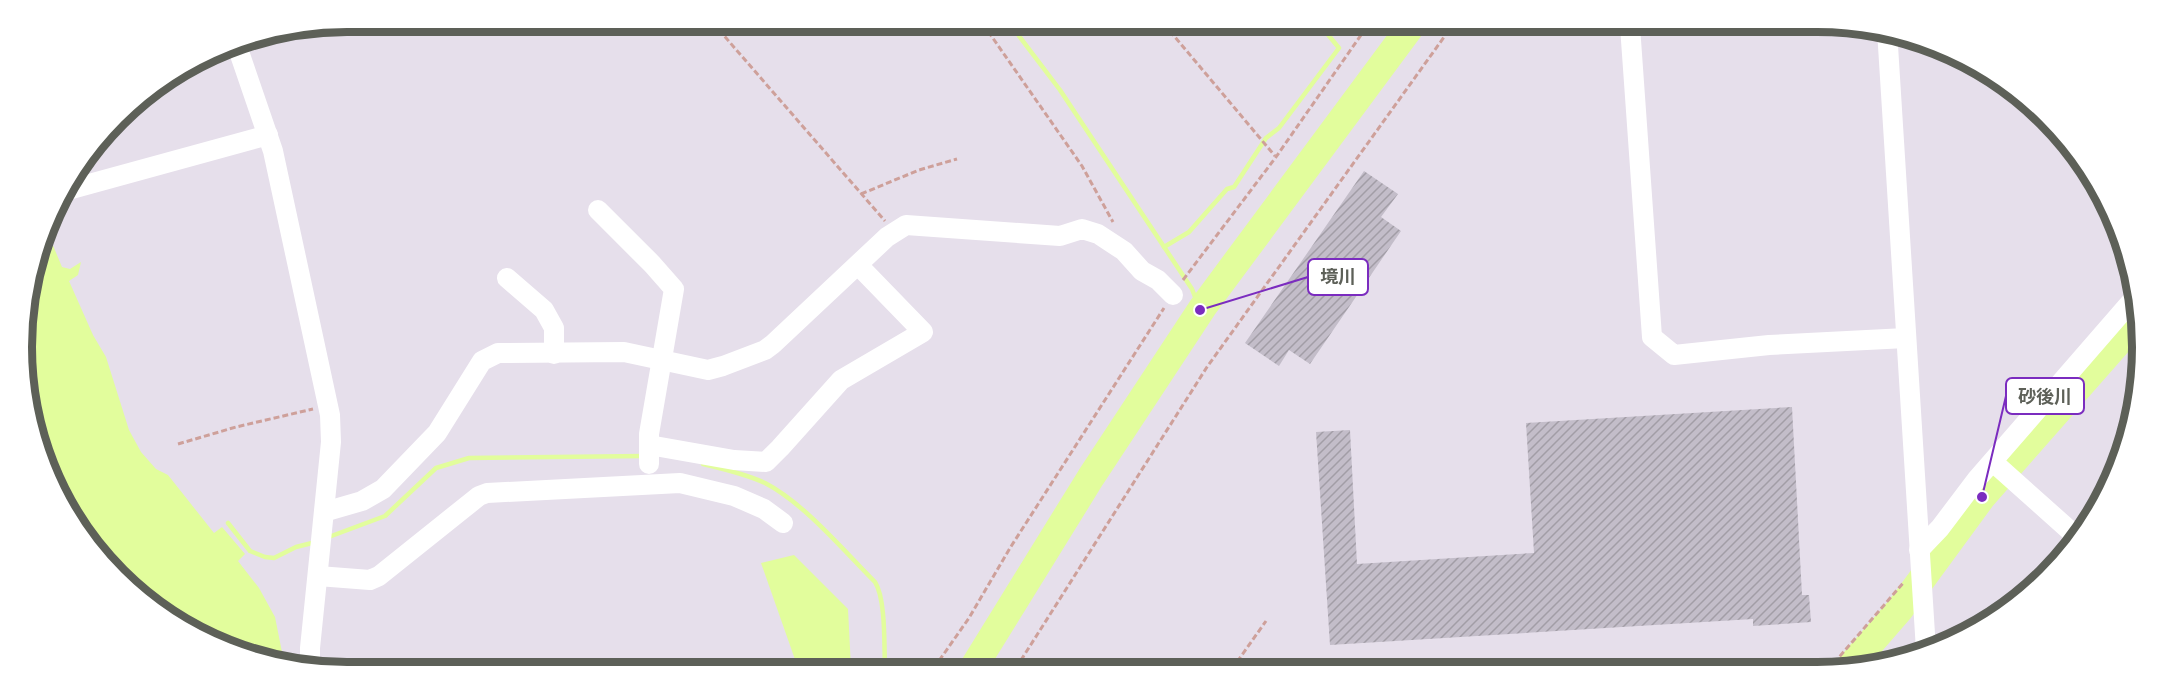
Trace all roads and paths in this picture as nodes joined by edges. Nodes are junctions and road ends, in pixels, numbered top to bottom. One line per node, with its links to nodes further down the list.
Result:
1 (722, 32): 13 (path)
2 (989, 32): 16 (path)
3 (1171, 32): 10 (path)
4 (1363, 32): 10 (path)
5 (1448, 32): 38 (path)
6 (1630, 32): 21 (street)
7 (1888, 40): 21 (street)
8 (239, 51): 9 (street)
9 (268, 135): 12 (street); 24 (street)
10 (1276, 157): 19 (path)
11 (957, 159): 13 (path)
12 (75, 187)
13 (861, 194): 15 (path)
14 (598, 210): 23 (street)
15 (894, 232): 16 (street); 17 (street)
16 (1124, 251): 19 (street)
17 (858, 265): 23 (street); 26 (street)
18 (507, 278): 22 (street)
19 (1173, 294): 37 (path)
20 (2129, 305): 28 (street)
21 (1906, 338): 32 (street)
22 (554, 354): 23 (street); 29 (street)
23 (663, 360): 26 (street)
24 (328, 405): 25 (path); 29 (street)
25 (178, 444)
26 (649, 445): 27 (street)
27 (649, 464)
28 (1996, 464): 31 (street); 32 (street)
29 (324, 512): 33 (street)
30 (783, 522): 33 (street)
31 (2071, 532)
32 (1915, 564): 35 (street); 40 (path)
33 (318, 576): 36 (street)
34 (1266, 621): 39 (path)
35 (1926, 643)
36 (310, 660)
37 (938, 662)
38 (1020, 662)
39 (1237, 662)
40 (1835, 662)

